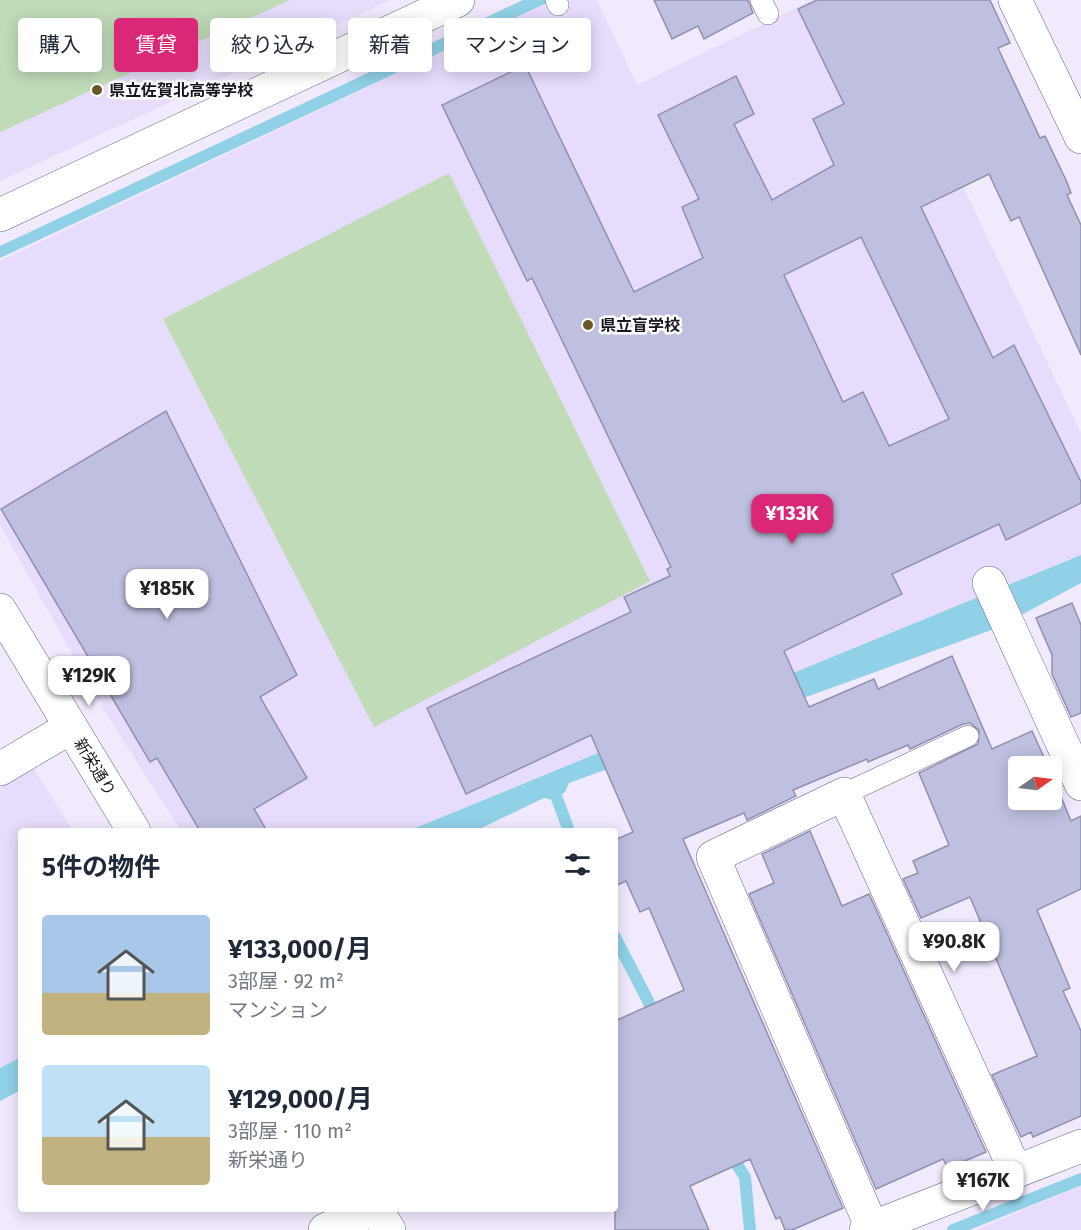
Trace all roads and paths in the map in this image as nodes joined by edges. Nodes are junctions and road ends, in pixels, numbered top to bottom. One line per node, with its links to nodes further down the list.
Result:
1 (458, 0): 4 (street)
2 (1016, 0): 3 (street)
3 (1081, 137)
4 (0, 215)
5 (989, 583): 10 (street)
6 (0, 610): 7 (street, 新栄通り)
7 (71, 727): 9 (street); 12 (street, 新栄通り)
8 (968, 736): 11 (lane)
9 (0, 769)
10 (1081, 784)
11 (844, 795): 14 (street); 17 (street)
12 (132, 828)
13 (1081, 1146): 14 (street)
14 (1017, 1172): 17 (street)
15 (368, 1212): 18 (street)
16 (377, 1212): 19 (street)
17 (869, 1229)
18 (326, 1230)
19 (389, 1230)

